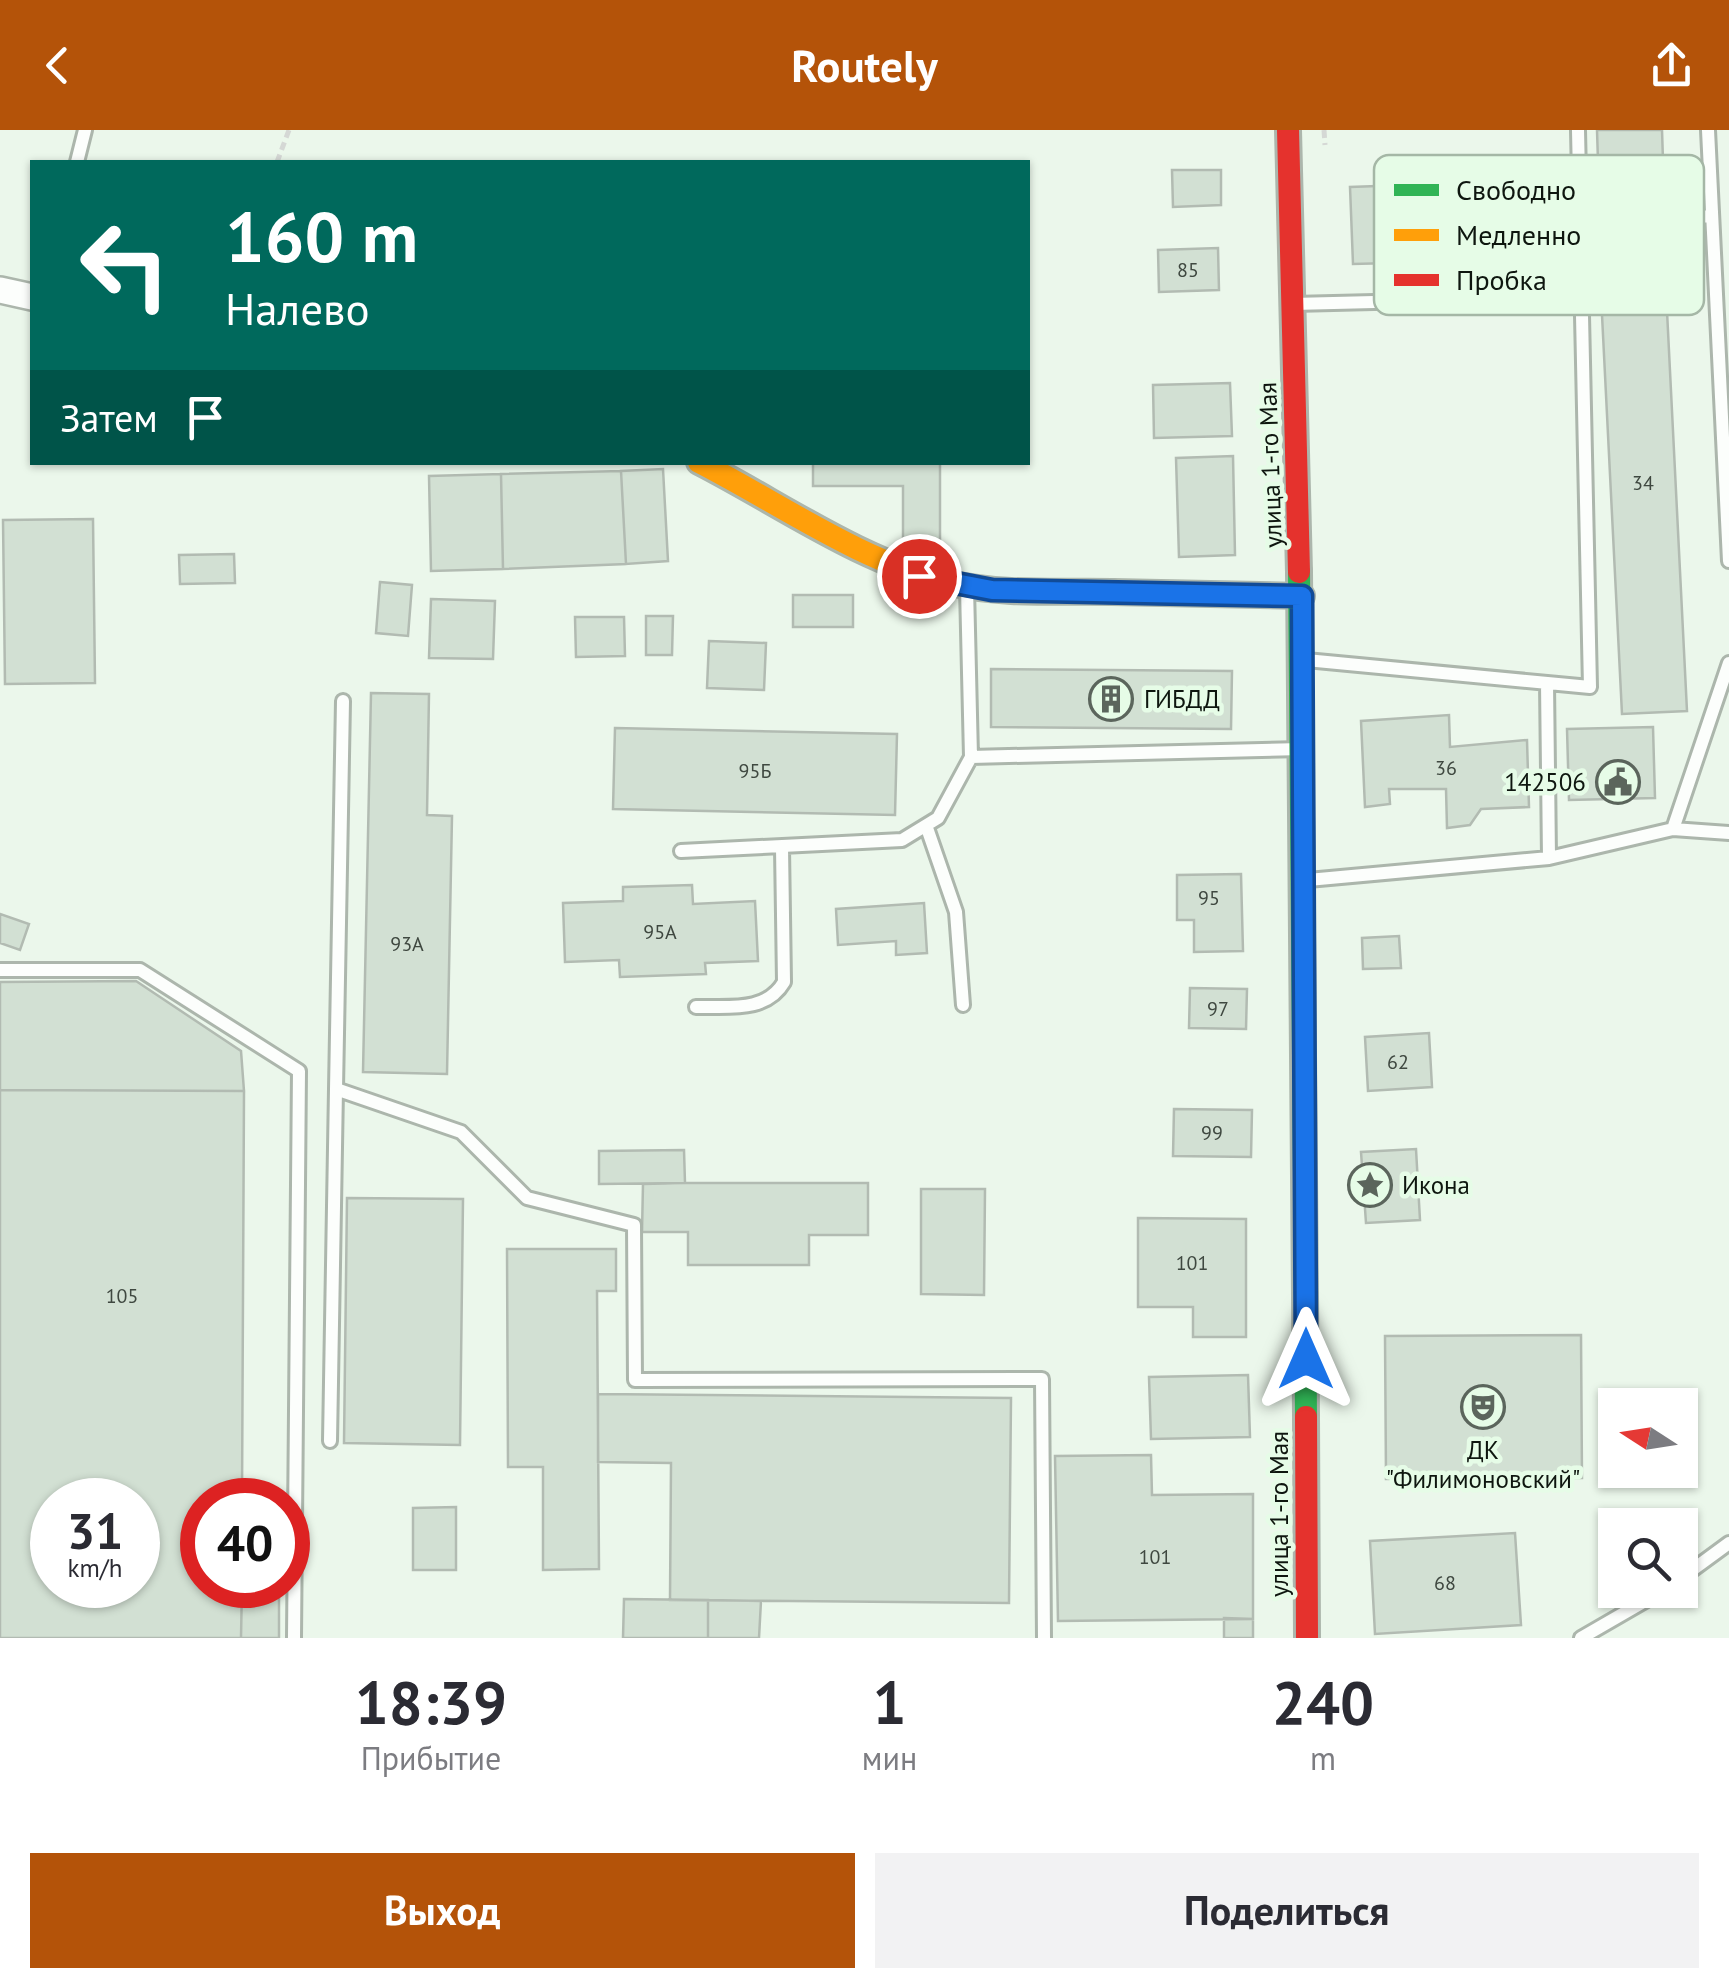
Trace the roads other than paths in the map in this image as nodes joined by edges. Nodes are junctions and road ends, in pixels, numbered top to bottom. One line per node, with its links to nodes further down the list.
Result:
1 (84, 130): 6 (lane)
2 (1288, 130): 12 (street, улица 1-го Мая)
3 (1578, 130): 5 (lane)
4 (1708, 130): 7 (lane)
5 (1579, 155)
6 (78, 160)
7 (1711, 216): 8 (lane); 15 (lane)
8 (1704, 217)
9 (0, 290): 10 (street)
10 (30, 297)
11 (1374, 302): 12 (lane)
12 (1290, 304): 17 (street, улица 1-го Мая)
13 (1582, 315): 20 (lane)
14 (705, 465): 16 (street)
15 (1729, 561)
16 (966, 588): 17 (street); 23 (lane)
17 (1302, 596): 18 (street, улица 1-го Мая)
18 (1302, 660): 20 (lane); 22 (street, улица 1-го Мая)
19 (1729, 663): 25 (lane)
20 (1548, 682): 29 (lane)
21 (344, 701): 34 (lane)
22 (1304, 748): 23 (lane); 30 (street, улица 1-го Мая)
23 (971, 757): 24 (lane)
24 (926, 828): 27 (lane); 32 (lane)
25 (1674, 830): 26 (lane); 29 (lane)
26 (1729, 833)
27 (782, 848): 28 (lane); 33 (lane)
28 (681, 851)
29 (1549, 858): 30 (lane)
30 (1305, 880): 41 (street, улица 1-го Мая)
31 (0, 970): 39 (lane)
32 (962, 1004)
33 (696, 1007)
34 (336, 1088): 35 (lane); 40 (lane)
35 (330, 1440)
36 (1729, 1543): 37 (lane)
37 (1698, 1566)
38 (1633, 1608): 42 (lane)
39 (294, 1638)
40 (1044, 1638)
41 (1307, 1638)
42 (1582, 1638)

